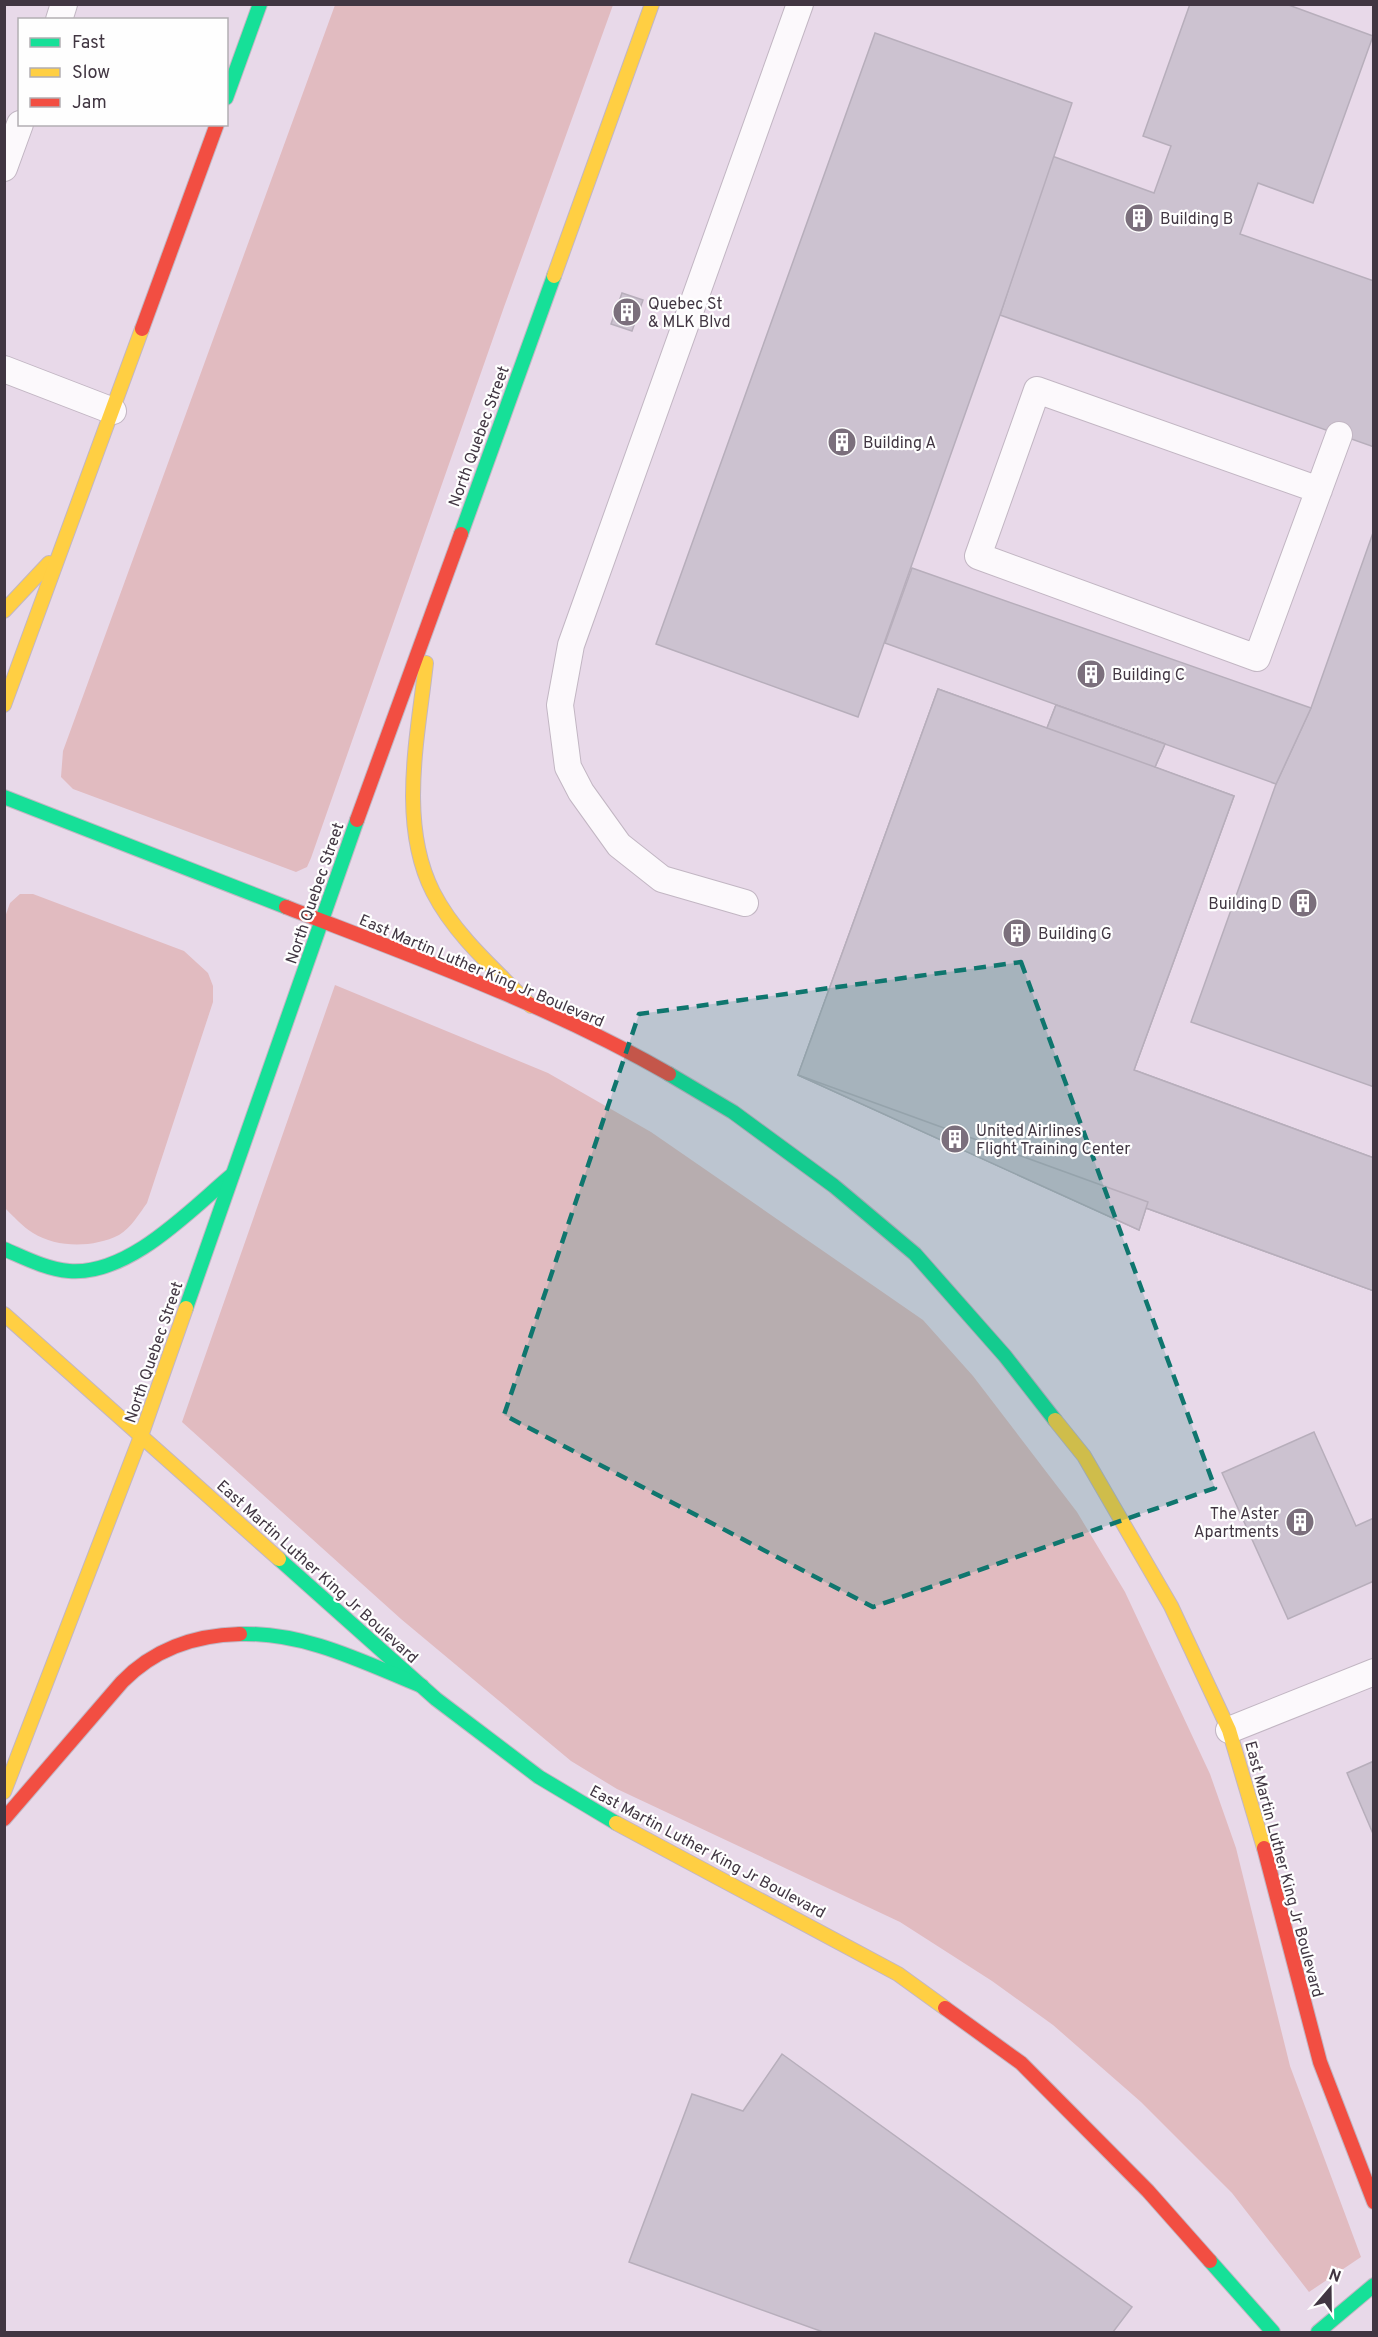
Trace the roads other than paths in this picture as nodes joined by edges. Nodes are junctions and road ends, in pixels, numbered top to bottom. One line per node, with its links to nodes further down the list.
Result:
1 (260, 4): 4 (main road)
2 (652, 4): 14 (main road, North Quebec Street)
3 (800, 4): 17 (lane)
4 (228, 92)
5 (19, 126): 7 (lane)
6 (216, 126): 9 (main road)
7 (4, 168)
8 (4, 369): 9 (lane)
9 (113, 411): 12 (main road)
10 (1339, 435): 11 (lane)
11 (1319, 490): 11 (lane)
12 (59, 553): 13 (main road); 15 (main road)
13 (4, 611)
14 (430, 616): 18 (main road, North Quebec Street); 19 (main road)
15 (4, 705)
16 (4, 797): 18 (main road, East Martin Luther King Jr Boulevard)
17 (745, 903)
18 (321, 919): 19 (main road, East Martin Luther King Jr Boulevard); 20 (main road, North Quebec Street)
19 (531, 1006): 26 (main road, East Martin Luther King Jr Boulevard)
20 (233, 1174): 21 (main road); 23 (main road, North Quebec Street)
21 (4, 1250)
22 (4, 1314): 23 (main road, East Martin Luther King Jr Boulevard)
23 (141, 1436): 25 (main road, East Martin Luther King Jr Boulevard); 27 (main road, North Quebec Street)
24 (1374, 1672): 26 (lane)
25 (422, 1686): 28 (main road); 31 (main road, East Martin Luther King Jr Boulevard)
26 (1229, 1730): 29 (main road, East Martin Luther King Jr Boulevard)
27 (4, 1792)
28 (4, 1819)
29 (1374, 2202)
30 (1374, 2285): 32 (main road)
31 (1273, 2332)
32 (1318, 2332)

